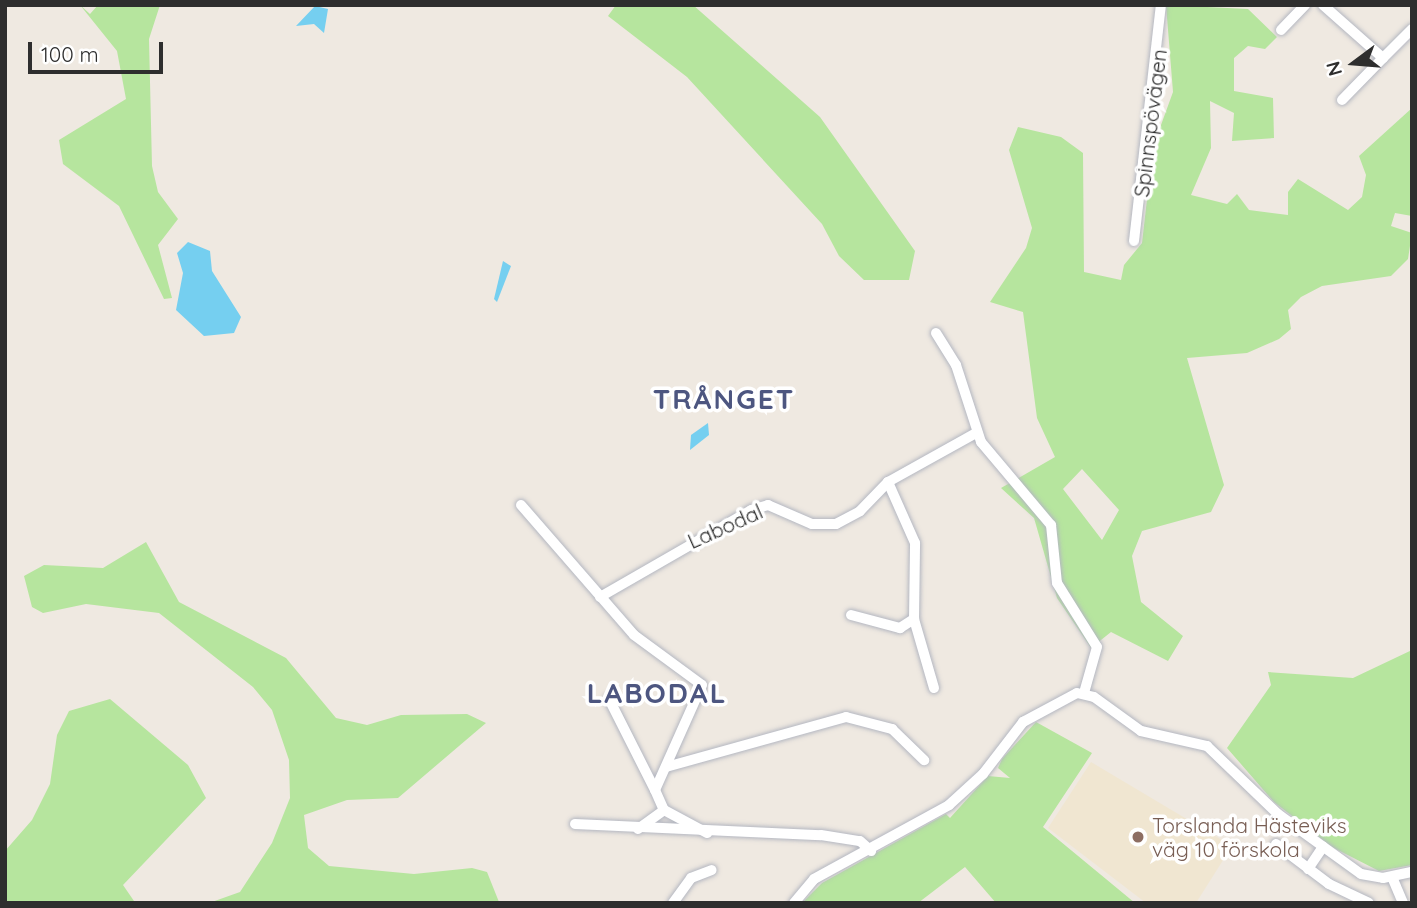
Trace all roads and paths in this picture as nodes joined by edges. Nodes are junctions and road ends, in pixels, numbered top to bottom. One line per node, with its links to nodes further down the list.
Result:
1 (1161, 5): 8 (street, Spinnspövägen)
2 (1305, 5): 5 (street)
3 (1323, 5): 6 (street)
4 (1412, 29): 6 (street)
5 (1281, 30)
6 (1383, 58): 7 (street)
7 (1342, 100)
8 (1134, 241)
9 (936, 333): 10 (street)
10 (976, 433): 11 (street, Labodal); 17 (street)
11 (888, 482): 13 (street, Labodal); 15 (street)
12 (521, 505): 13 (street)
13 (600, 597): 20 (street)
14 (851, 615): 15 (street)
15 (914, 619): 16 (street)
16 (934, 688)
17 (1084, 693): 27 (street); 28 (street)
18 (609, 699): 21 (street)
19 (924, 760): 20 (street)
20 (666, 767): 21 (street)
21 (655, 790): 22 (street)
22 (664, 810): 24 (street); 25 (street)
23 (575, 824): 24 (street)
24 (638, 829): 25 (street)
25 (706, 833): 28 (street)
26 (1276, 844): 29 (street)
27 (1323, 847): 29 (street); 32 (street)
28 (871, 850): 34 (street)
29 (1308, 869): 35 (street)
30 (712, 870): 33 (street)
31 (1412, 872): 32 (street)
32 (1392, 877): 36 (street)
33 (673, 903)
34 (794, 903)
35 (1369, 903)
36 (1403, 903)

